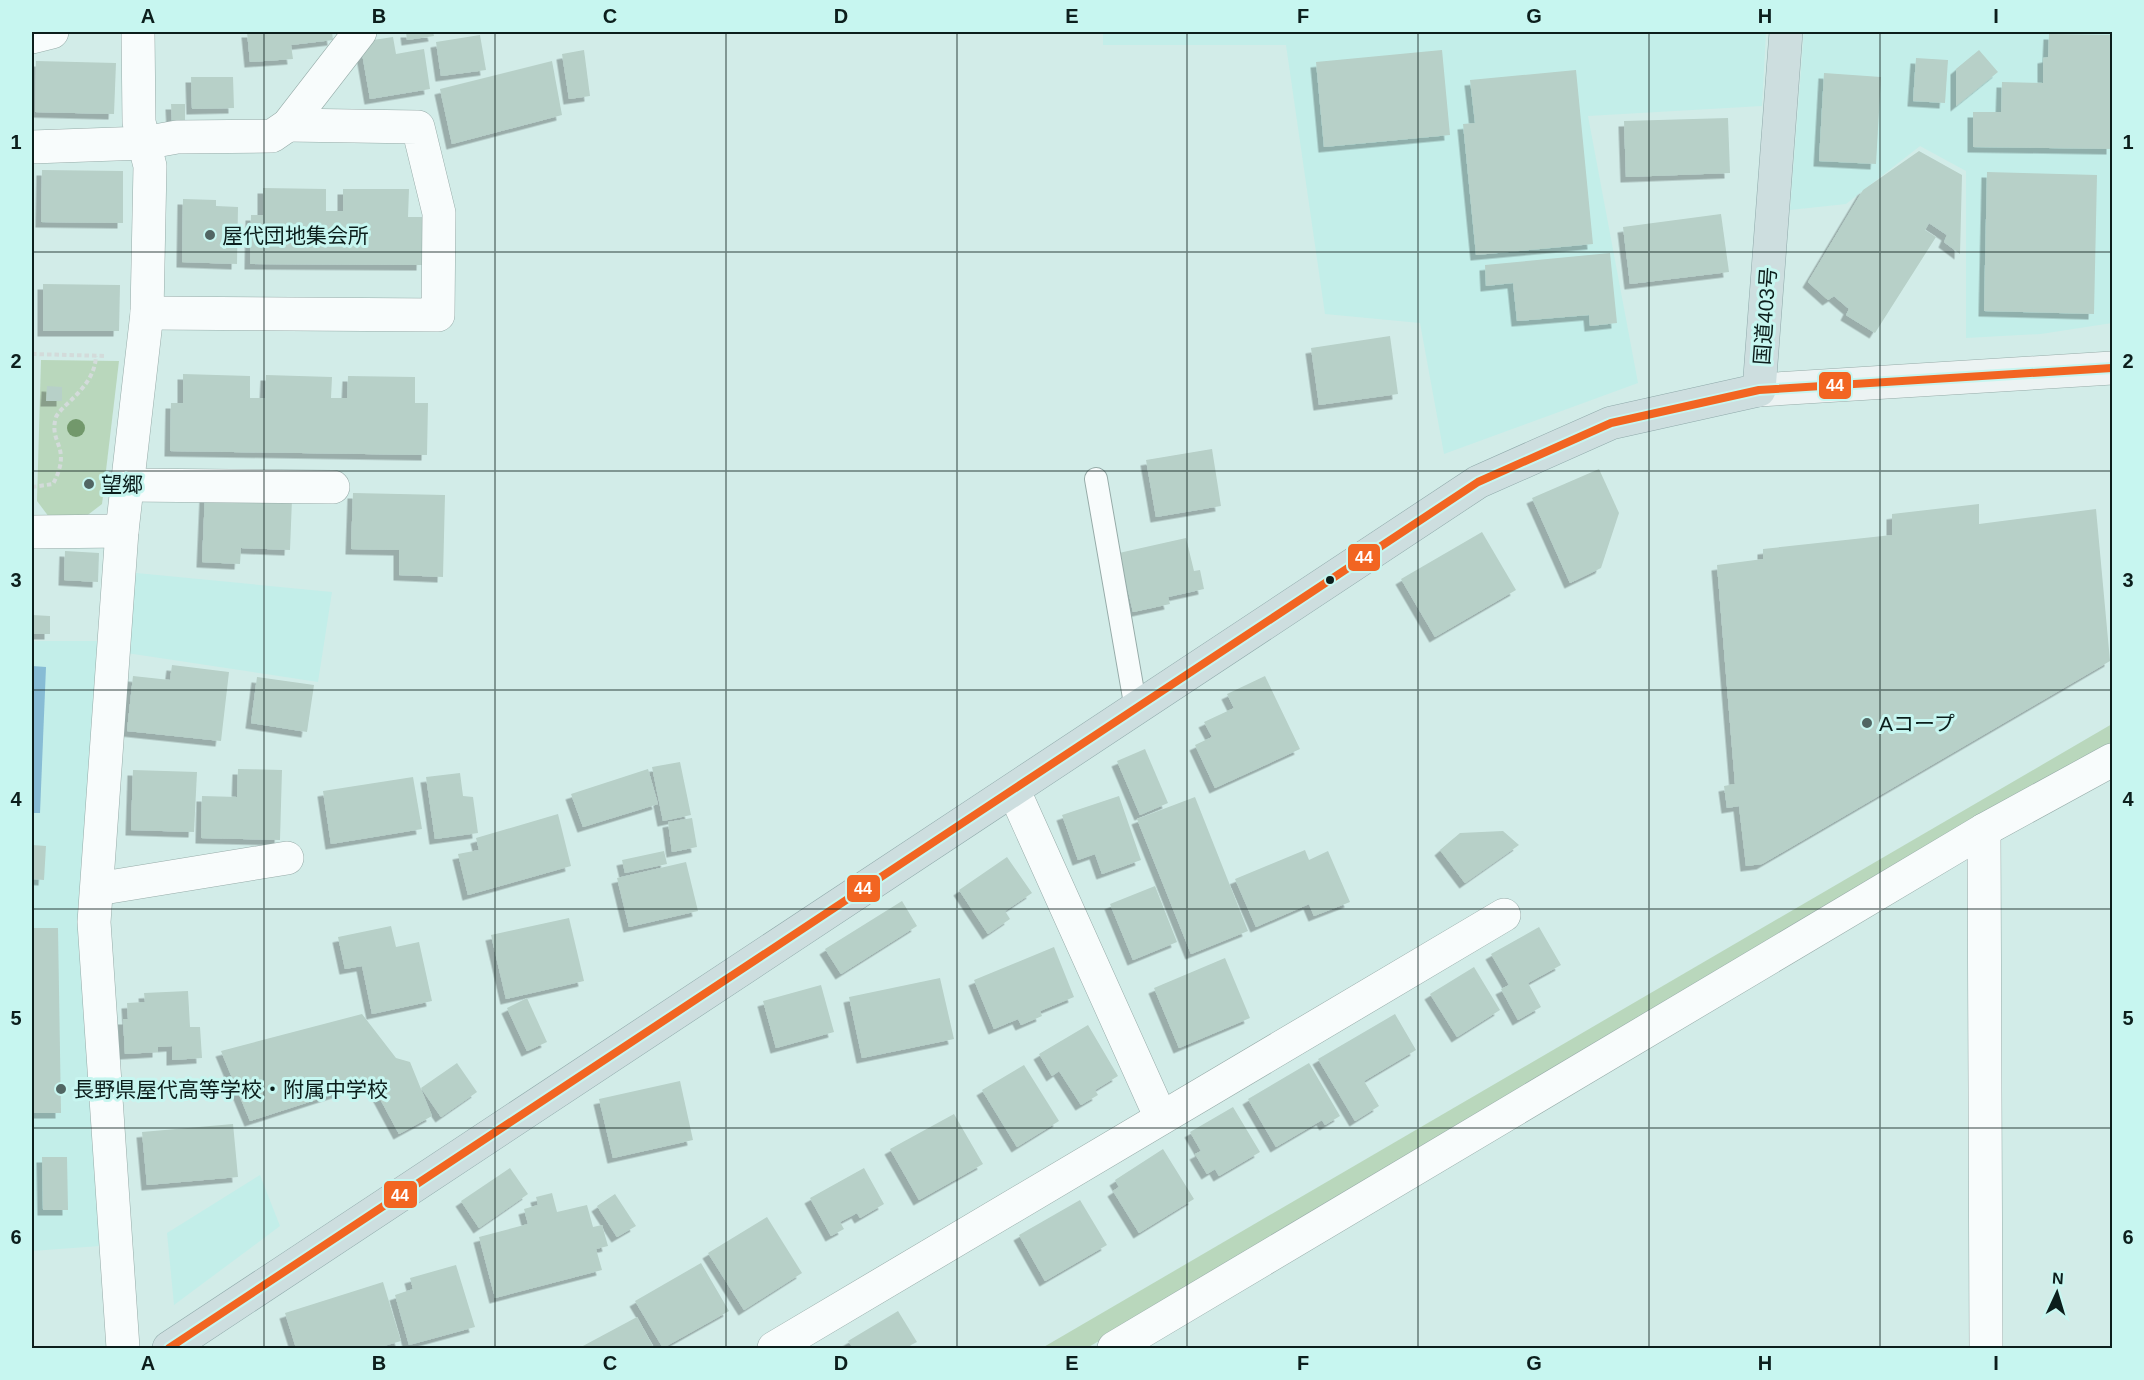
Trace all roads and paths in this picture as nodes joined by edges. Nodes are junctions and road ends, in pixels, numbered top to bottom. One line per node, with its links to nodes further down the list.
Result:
1 (52, 32): 5 (street)
2 (138, 32): 7 (street)
3 (360, 32): 6 (street)
4 (1786, 32): 14 (highway, 国道403号)
5 (32, 37)
6 (288, 124): 7 (street); 9 (street)
7 (144, 143): 8 (street); 9 (street)
8 (32, 147)
9 (147, 314): 12 (street)
10 (32, 354): 11 (path)
11 (96, 356): 12 (path); 17 (path)
12 (142, 356): 16 (street)
13 (2112, 368): 14 (street)
14 (1759, 390): 21 (highway, 国道403号)
15 (1096, 479): 21 (lane)
16 (128, 485): 18 (street); 19 (street)
17 (32, 487)
18 (333, 487)
19 (122, 531): 20 (street); 26 (street)
20 (32, 532)
21 (1137, 709): 23 (highway, 国道403号)
22 (2112, 760): 24 (street)
23 (1014, 791): 28 (street); 30 (highway, 国道403号)
24 (1984, 830): 32 (street); 33 (street)
25 (287, 858): 26 (street)
26 (97, 889): 29 (street)
27 (1504, 915): 28 (street)
28 (1161, 1118): 31 (street)
29 (123, 1348)
30 (169, 1348)
31 (774, 1348)
32 (1114, 1348)
33 (1986, 1348)

